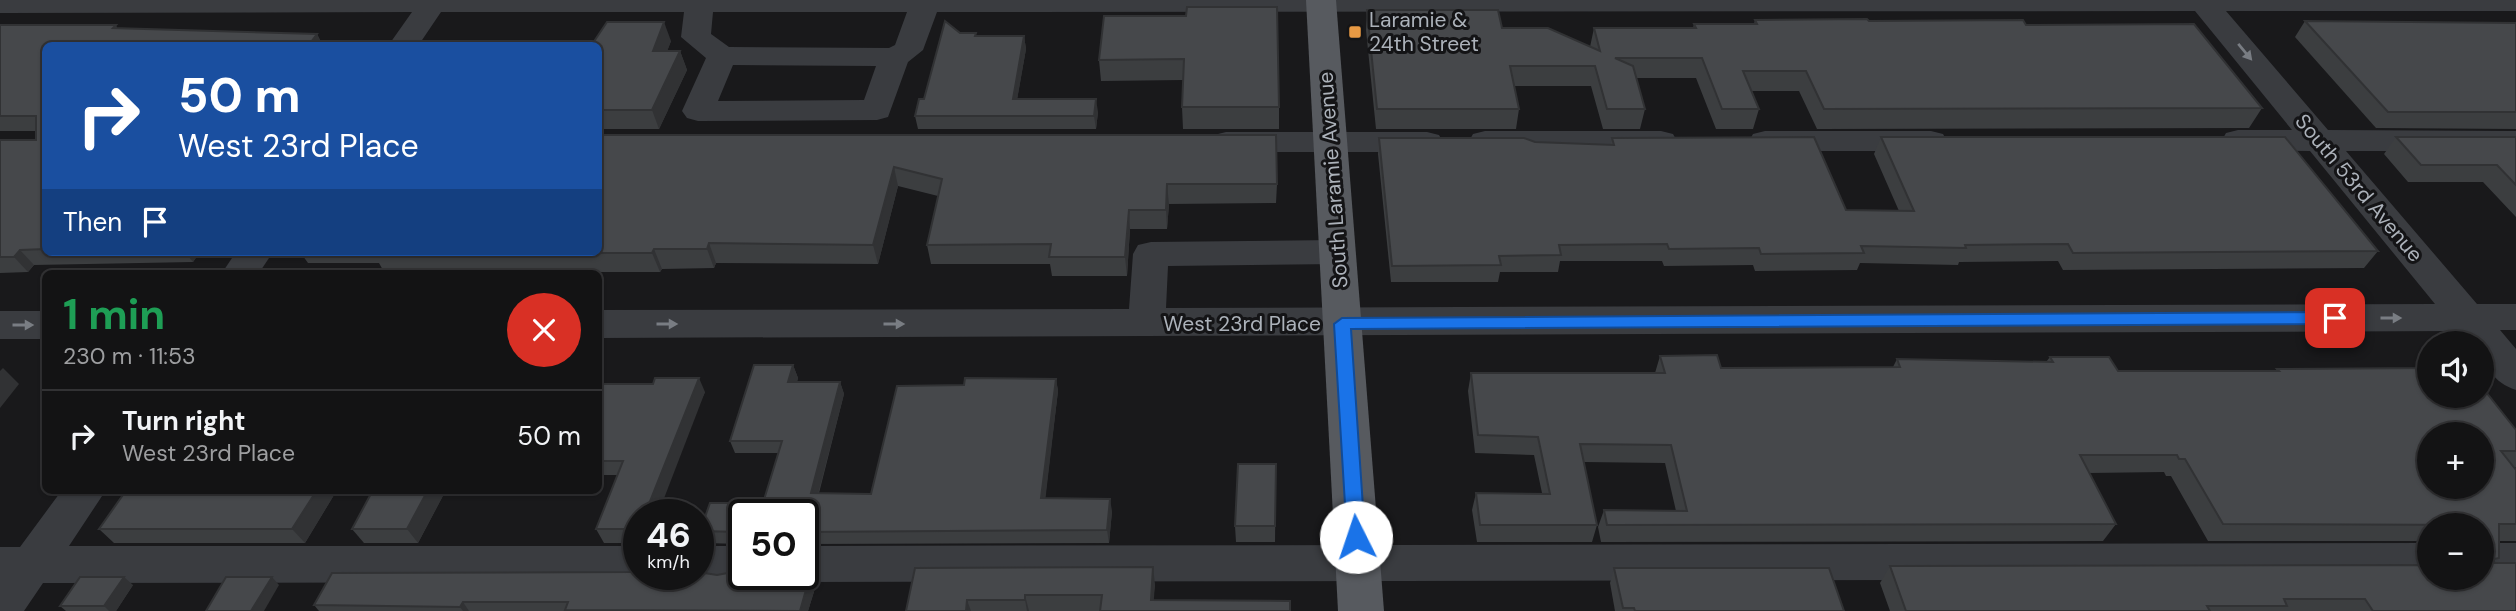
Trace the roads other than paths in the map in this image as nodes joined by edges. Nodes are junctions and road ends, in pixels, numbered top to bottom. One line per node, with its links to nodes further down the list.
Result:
1 (2202, 1): 3 (street); 4 (street); 15 (street, South 53rd Avenue, one-way to 15)
2 (434, 2): 5 (street); 6 (street); 8 (street)
3 (1321, 2): 7 (street); 18 (main road, South Laramie Avenue)
4 (2516, 2)
5 (0, 4)
6 (699, 4): 7 (street); 9 (street)
7 (925, 4): 10 (street)
8 (406, 42)
9 (722, 55): 10 (street); 10 (street)
10 (894, 57)
11 (1690, 141): 18 (street)
12 (1732, 141): 13 (street)
13 (1955, 141)
14 (2206, 141): 15 (street)
15 (2319, 141): 16 (street); 20 (street, South 53rd Avenue)
16 (2516, 141)
17 (1200, 142): 18 (street)
18 (1330, 142): 19 (main road, South Laramie Avenue)
19 (1337, 252): 23 (street); 24 (main road, South Laramie Avenue)
20 (2468, 317): 21 (street, West 23rd Place); 24 (street, West 23rd Place, one-way to 20); 27 (street, South 53rd Avenue)
21 (2516, 317)
22 (602, 324): 23 (street, West 23rd Place, one-way to 23)
23 (1146, 324): 24 (street, West 23rd Place)
24 (1342, 324): 32 (main road, South Laramie Avenue)
25 (0, 325): 26 (street, one-way to 26)
26 (42, 325)
27 (2516, 375)
28 (81, 494): 35 (street)
29 (2417, 561): 32 (street)
30 (2494, 561): 31 (street)
31 (2516, 561)
32 (1358, 562): 34 (street); 37 (main road, South Laramie Avenue)
33 (623, 564): 35 (street)
34 (819, 564)
35 (16, 565): 36 (street)
36 (0, 609)
37 (1361, 611)

